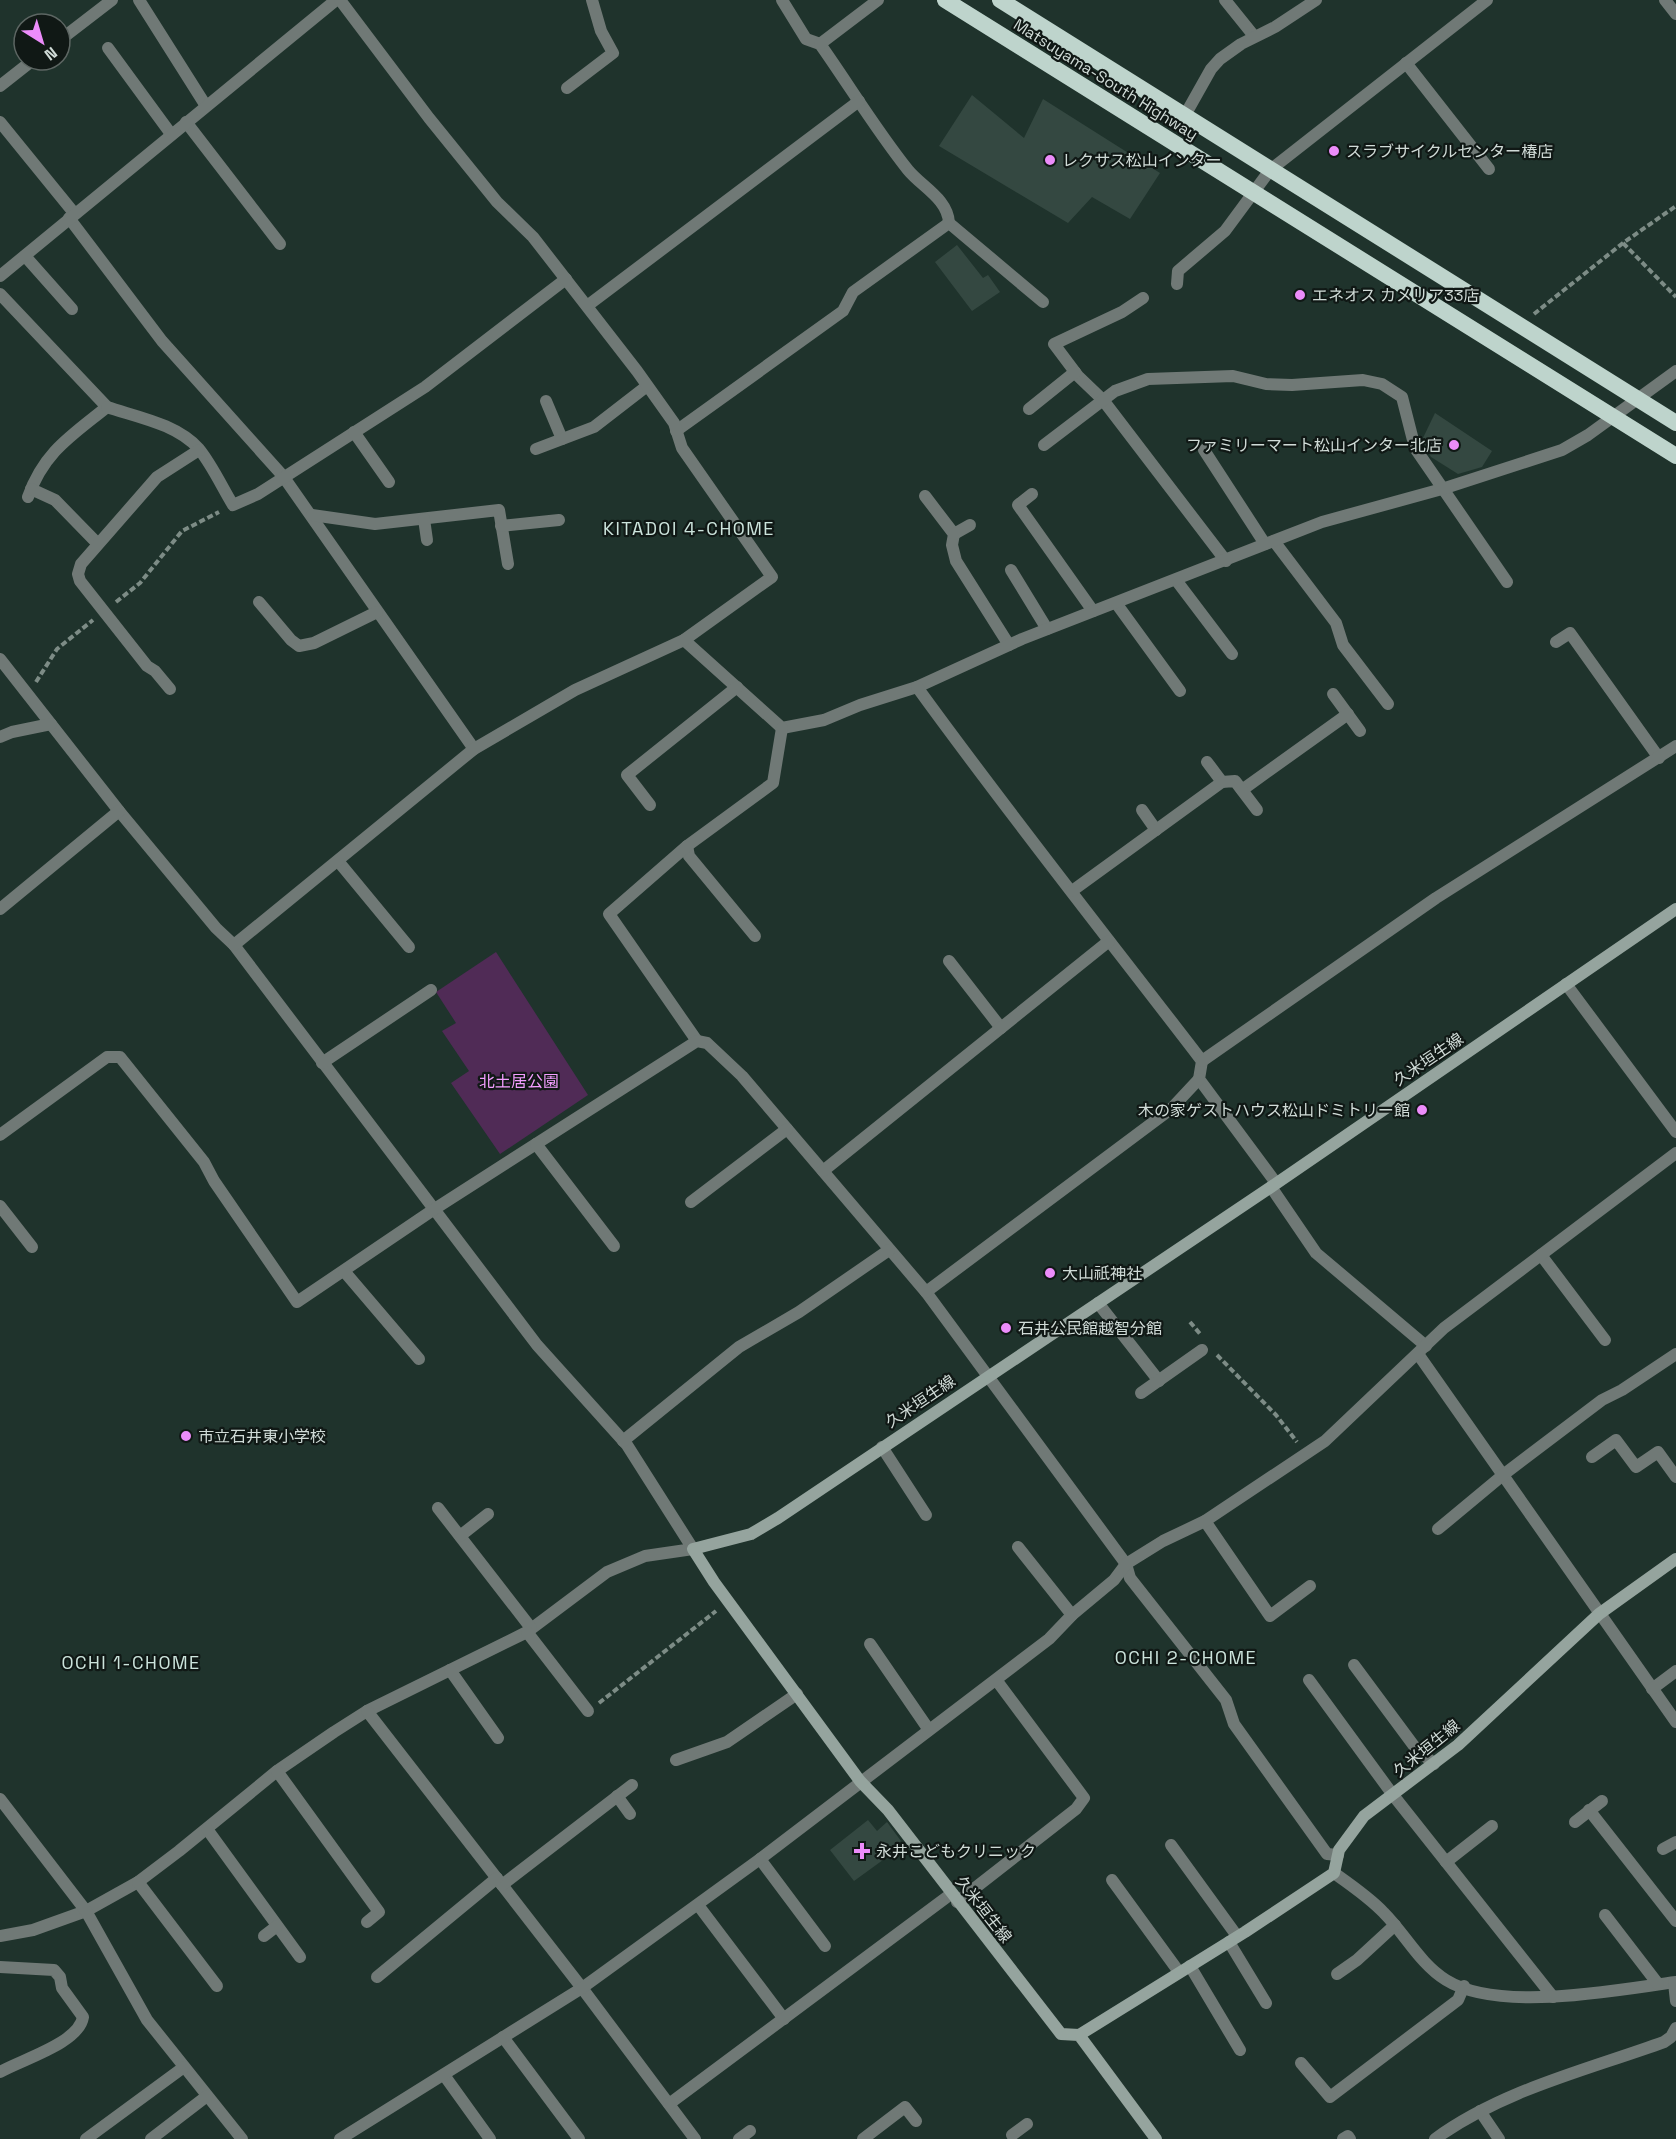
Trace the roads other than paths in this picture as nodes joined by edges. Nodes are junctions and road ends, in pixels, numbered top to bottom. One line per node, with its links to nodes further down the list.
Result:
1 (112, 0): 15 (street)
2 (139, 0): 24 (street)
3 (338, 0): 24 (street); 37 (street)
4 (592, 0): 22 (street)
5 (782, 0): 17 (street)
6 (878, 0): 17 (street)
7 (945, 0): 31 (highway, Matsuyama-South Highway)
8 (1000, 0): 25 (highway, Matsuyama-South Highway)
9 (1225, 0): 16 (street)
10 (1316, 0): 13 (street)
11 (1487, 0): 19 (street)
12 (1665, 0): 14 (street)
13 (1302, 4): 16 (street)
14 (1676, 14)
15 (72, 31)
16 (1254, 36): 25 (street)
17 (820, 44): 23 (street)
18 (108, 48): 28 (street)
19 (1406, 63): 29 (street); 30 (street)
20 (18, 72): 21 (street)
21 (0, 86)
22 (567, 88)
23 (859, 101): 33 (street); 42 (street)
24 (206, 106): 26 (street)
25 (1184, 117): 29 (highway, Matsuyama-South Highway)
26 (186, 122): 28 (street); 34 (street)
27 (2, 128): 32 (street)
28 (171, 134): 32 (street)
29 (1270, 170): 31 (street); 47 (highway, Matsuyama-South Highway)
30 (1489, 170)
31 (1254, 192): 38 (street); 52 (highway, Matsuyama-South Highway)
32 (72, 216): 35 (street); 62 (street)
33 (949, 224): 41 (street); 54 (street)
34 (280, 244)
35 (25, 256): 36 (street); 43 (street)
36 (0, 276)
37 (566, 279): 42 (street); 55 (street)
38 (1176, 284)
39 (0, 294): 50 (street)
40 (1143, 298): 45 (street)
41 (1043, 302)
42 (587, 306): 46 (street)
43 (72, 309)
44 (1676, 371): 47 (street)
45 (1075, 372): 48 (street); 51 (street)
46 (647, 386): 54 (street); 56 (street)
47 (1638, 399): 52 (street); 53 (highway, Matsuyama-South Highway)
48 (1103, 400): 57 (street); 64 (street); 76 (street)
49 (546, 401): 56 (street)
50 (107, 407): 59 (street); 74 (street)
51 (1029, 409)
52 (1612, 417): 61 (highway, Matsuyama-South Highway); 64 (street)
53 (1676, 423)
54 (676, 431): 86 (street)
55 (354, 432): 62 (street); 63 (street)
56 (562, 439): 58 (street)
57 (1044, 445)
58 (536, 449)
59 (199, 450): 62 (street); 74 (street)
60 (1204, 450): 75 (street)
61 (1676, 456)
62 (284, 476): 67 (street)
63 (389, 482)
64 (1442, 489): 75 (street); 80 (street)
65 (1032, 494): 83 (street)
66 (925, 496): 72 (street)
67 (312, 515): 68 (street); 84 (street)
68 (424, 519): 71 (street); 73 (street)
69 (559, 520): 71 (street)
70 (970, 525): 72 (street)
71 (501, 526): 77 (street)
72 (954, 534): 88 (street)
73 (427, 540)
74 (97, 543): 93 (street)
75 (1270, 543): 76 (street); 96 (street)
76 (1226, 561): 79 (street)
77 (508, 564)
78 (1011, 570): 85 (street)
79 (1176, 580): 82 (street); 89 (street)
80 (1507, 582)
81 (260, 602): 84 (street)
82 (1116, 603): 83 (street); 94 (street)
83 (1093, 611): 85 (street)
84 (377, 612): 103 (street)
85 (1047, 629): 88 (street)
86 (684, 640): 91 (street); 103 (street)
87 (1556, 642): 104 (street)
88 (1009, 645): 92 (street)
89 (1232, 654)
90 (0, 659): 98 (street)
91 (737, 687): 99 (street); 108 (street)
92 (917, 687): 99 (street); 115 (street)
93 (170, 689)
94 (1180, 691)
95 (1333, 694): 97 (street)
96 (1388, 704)
97 (1348, 714): 100 (street); 107 (street)
98 (51, 724): 101 (street); 111 (street)
99 (782, 728): 113 (street)
100 (1360, 731)
101 (0, 737)
102 (1676, 746): 104 (street)
103 (474, 749): 114 (street)
104 (1659, 758): 127 (street)
105 (1207, 762): 106 (street)
106 (1222, 782): 107 (street); 112 (street)
107 (1242, 790): 110 (street)
108 (650, 806)
109 (1142, 810): 112 (street)
110 (1257, 810)
111 (119, 811): 116 (street); 120 (street)
112 (1156, 830): 115 (street)
113 (687, 846): 118 (street); 126 (street)
114 (338, 861): 120 (street); 121 (street)
115 (1072, 891): 119 (street)
116 (0, 909)
117 (1676, 909): 123 (main road, 久米垣生線)
118 (755, 936)
119 (1109, 941): 125 (street); 127 (street)
120 (234, 945): 128 (street)
121 (409, 947)
122 (949, 961): 125 (street)
123 (1566, 984): 131 (street); 136 (main road, 久米垣生線)
124 (430, 990): 128 (street)
125 (1001, 1028): 135 (street)
126 (697, 1041): 130 (street); 133 (street)
127 (1202, 1061): 129 (street)
128 (322, 1063): 139 (street)
129 (1199, 1078): 136 (street); 145 (street)
130 (787, 1129): 135 (street); 137 (street)
131 (1676, 1132)
132 (0, 1135): 144 (street)
133 (536, 1144): 139 (street); 140 (street)
134 (1676, 1153): 143 (street)
135 (823, 1171): 142 (street)
136 (1274, 1185): 146 (main road, 久米垣生線); 149 (street)
137 (691, 1202)
138 (0, 1206): 141 (street)
139 (433, 1210): 144 (street); 155 (street)
140 (614, 1246)
141 (32, 1247)
142 (889, 1250): 145 (street); 155 (street)
143 (1541, 1255): 147 (street); 149 (street)
144 (344, 1270): 151 (street)
145 (926, 1292): 152 (street)
146 (1098, 1303): 152 (main road, 久米垣生線); 153 (street)
147 (1605, 1340)
148 (1206, 1347): 153 (street)
149 (1422, 1350): 158 (street); 163 (street)
150 (1676, 1354): 158 (street)
151 (419, 1359)
152 (989, 1375): 156 (main road, 久米垣生線); 169 (street)
153 (1159, 1381): 154 (street)
154 (1141, 1393)
155 (623, 1441): 167 (street)
156 (882, 1447): 162 (street); 167 (main road, 久米垣生線)
157 (1592, 1457): 159 (street)
158 (1503, 1475): 164 (street); 171 (street)
159 (1676, 1476)
160 (438, 1508): 165 (street)
161 (488, 1514): 165 (street)
162 (926, 1515)
163 (1205, 1521): 169 (street); 170 (street)
164 (1438, 1529)
165 (460, 1536): 173 (street)
166 (1018, 1546): 172 (street)
167 (693, 1548): 173 (street); 181 (main road, 久米垣生線)
168 (1676, 1558): 171 (main road, 久米垣生線)
169 (1126, 1564): 172 (street); 204 (street)
170 (1310, 1586)
171 (1599, 1614): 180 (street); 188 (main road, 久米垣生線)
172 (1072, 1615): 179 (street)
173 (529, 1630): 176 (street); 183 (street)
174 (870, 1644): 185 (street)
175 (1354, 1665): 188 (street)
176 (450, 1670): 182 (street); 186 (street)
177 (1676, 1671): 180 (street)
178 (1309, 1680): 192 (street)
179 (997, 1681): 185 (street); 211 (street)
180 (1652, 1689): 184 (street)
181 (797, 1694): 187 (street); 190 (main road, 久米垣生線)
182 (367, 1711): 189 (street); 209 (street)
183 (588, 1711)
184 (1676, 1722)
185 (929, 1730): 190 (street)
186 (498, 1738)
187 (676, 1760)
188 (1434, 1764): 192 (main road, 久米垣生線)
189 (277, 1771): 200 (street); 215 (street)
190 (860, 1781): 205 (street); 211 (main road, 久米垣生線)
191 (632, 1785): 193 (street)
192 (1392, 1795): 204 (main road, 久米垣生線); 206 (street)
193 (617, 1796): 197 (street); 209 (street)
194 (0, 1799): 213 (street)
195 (1602, 1801): 196 (street)
196 (1589, 1810): 198 (street); 216 (street)
197 (630, 1814)
198 (1575, 1822)
199 (1492, 1826): 206 (street)
200 (207, 1828): 210 (street); 218 (street)
201 (1676, 1842): 203 (street)
202 (1171, 1845): 221 (street)
203 (1663, 1849)
204 (1338, 1855): 207 (main road, 久米垣生線)
205 (760, 1859): 212 (street); 222 (street)
206 (1446, 1862): 233 (street)
207 (1334, 1873): 217 (street); 221 (main road)
208 (1112, 1880): 225 (street)
209 (500, 1881): 227 (street); 232 (street)
210 (138, 1882): 213 (street); 230 (street)
211 (954, 1898): 236 (street); 238 (main road, 久米垣生線)
212 (698, 1905): 232 (street); 236 (street)
213 (86, 1911): 219 (street); 242 (street)
214 (1605, 1915): 229 (street)
215 (367, 1922)
216 (1676, 1922)
217 (1395, 1925): 226 (street); 231 (street)
218 (277, 1926): 220 (street); 223 (street)
219 (0, 1936)
220 (264, 1936)
221 (1233, 1939): 225 (main road); 235 (street)
222 (825, 1946)
223 (300, 1958)
224 (0, 1967): 243 (street)
225 (1185, 1969): 238 (main road); 240 (street)
226 (1337, 1974)
227 (377, 1977)
228 (1675, 1982): 229 (street); 234 (street)
229 (1658, 1984): 233 (street)
230 (217, 1986)
231 (1464, 1986): 233 (street); 241 (street)
232 (582, 1988): 239 (street); 246 (street)
233 (1553, 1997)
234 (1676, 2001)
235 (1266, 2003)
236 (784, 2019): 246 (street)
237 (1676, 2028): 247 (street)
238 (1080, 2035): 261 (main road)
239 (503, 2037): 244 (street); 257 (street)
240 (1240, 2050)
241 (1301, 2063)
242 (184, 2067): 245 (street); 252 (street)
243 (0, 2072)
244 (444, 2074): 255 (street); 256 (street)
245 (207, 2097): 253 (street); 254 (street)
246 (669, 2104): 258 (street)
247 (1480, 2111): 264 (street); 265 (street)
248 (916, 2121): 260 (street)
249 (1027, 2124): 251 (street)
250 (750, 2131): 259 (street)
251 (1011, 2135)
252 (86, 2139)
253 (151, 2139)
254 (242, 2139)
255 (340, 2139)
256 (490, 2139)
257 (579, 2139)
258 (695, 2139)
259 (739, 2139)
260 (863, 2139)
261 (1156, 2139)
262 (1343, 2139): 263 (street)
263 (1350, 2139)
264 (1436, 2139)
265 (1499, 2139)

